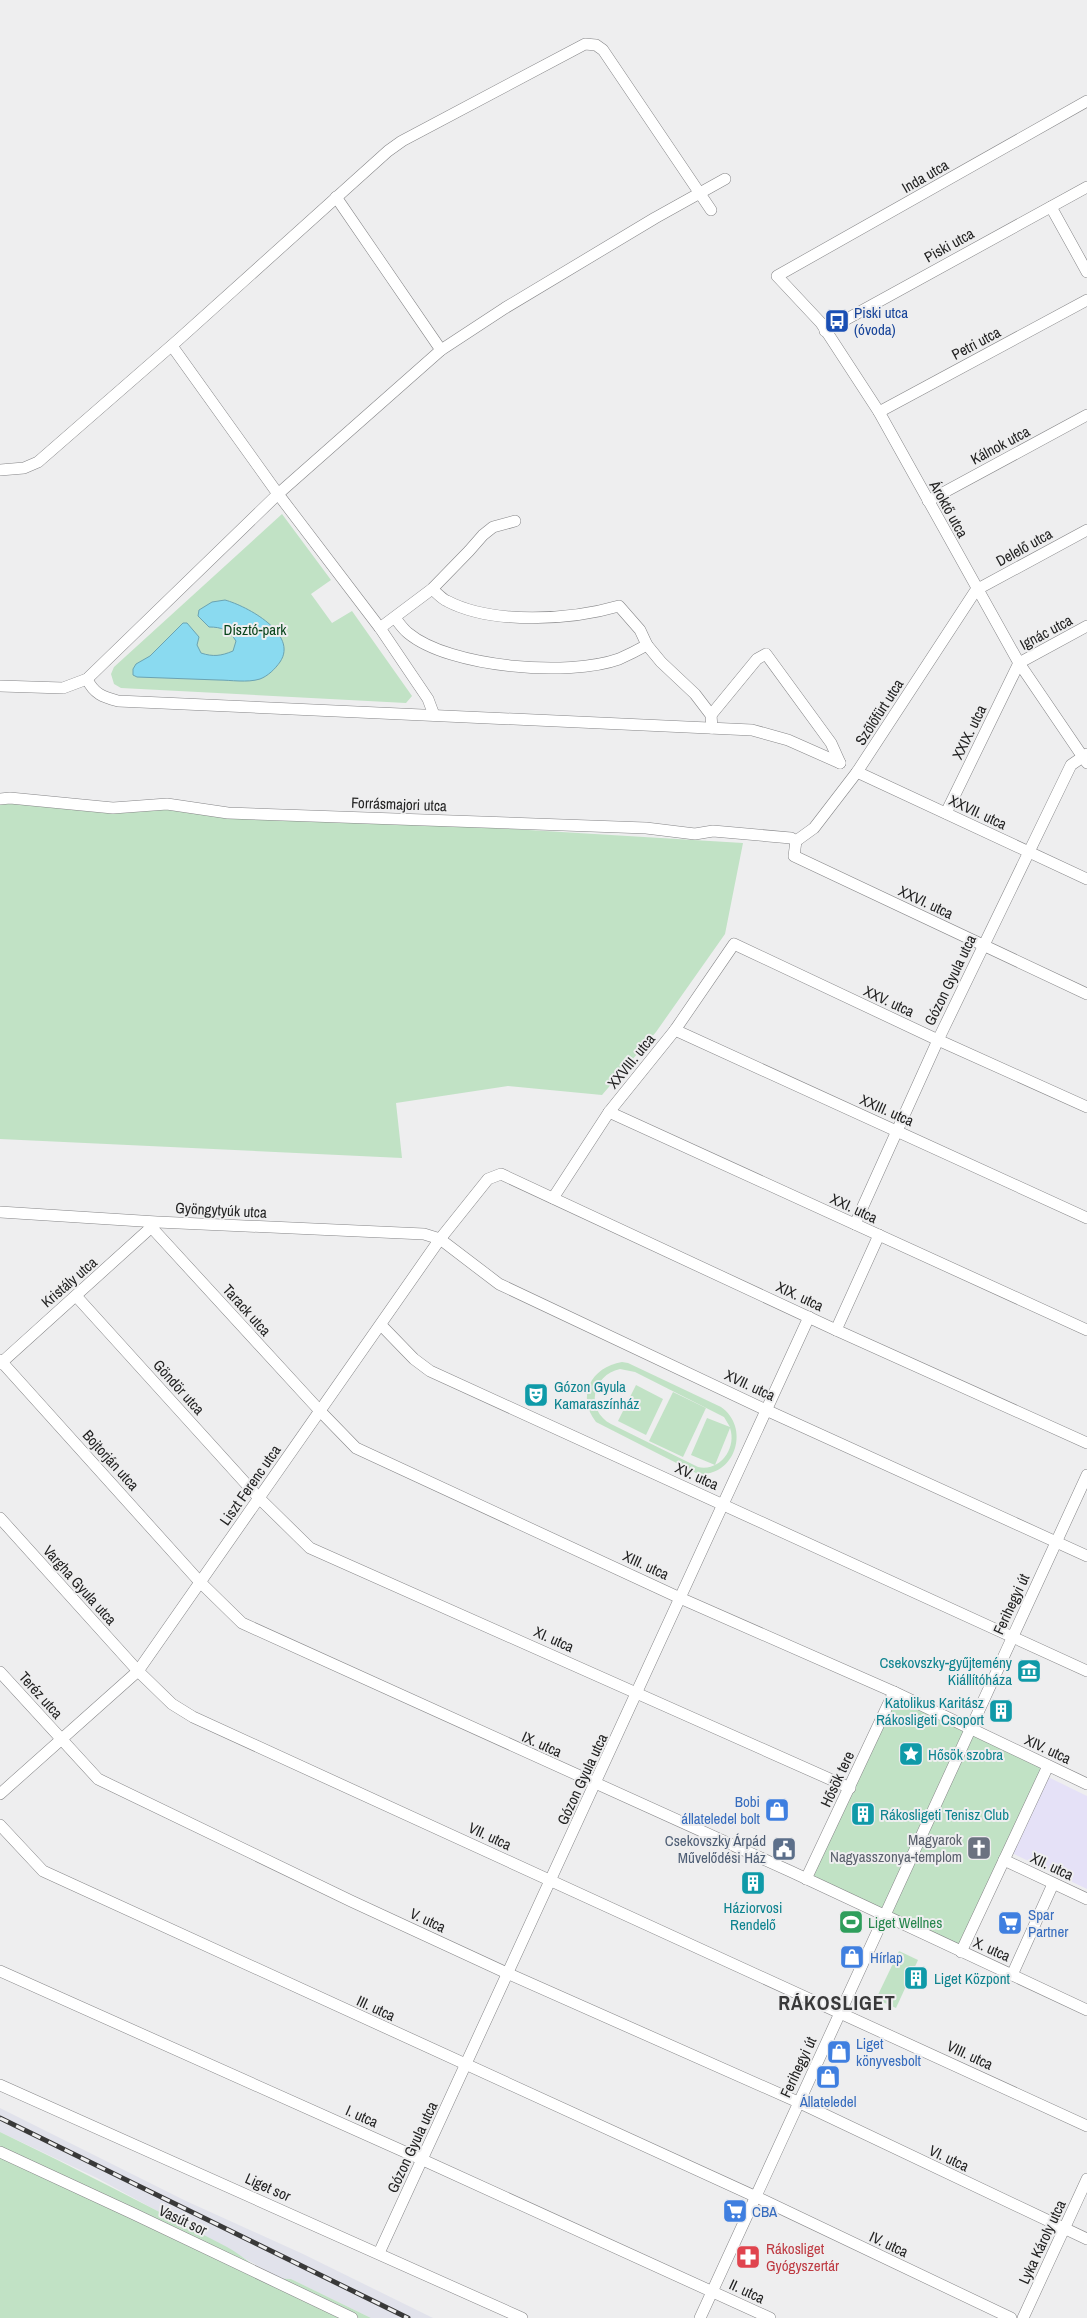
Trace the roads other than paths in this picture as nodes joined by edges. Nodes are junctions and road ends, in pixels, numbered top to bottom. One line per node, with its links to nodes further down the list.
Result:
1 (1087, 101): 9 (street, Inda utca)
2 (725, 179): 4 (street)
3 (1087, 187): 6 (street, Piski utca)
4 (700, 194): 5 (street); 7 (street); 13 (street)
5 (336, 197): 12 (street); 13 (street)
6 (1051, 207): 8 (street); 11 (street, Piski utca)
7 (711, 210)
8 (1087, 272)
9 (777, 276): 11 (street, Ároktő utca)
10 (1087, 300): 14 (street, Petri utca)
11 (825, 331): 14 (street, Ároktő utca)
12 (172, 346): 16 (street); 17 (street)
13 (441, 350): 17 (street)
14 (879, 412): 18 (street, Ároktő utca)
15 (1087, 415): 18 (street, Kálnok utca)
16 (0, 470)
17 (278, 494): 25 (street); 28 (street)
18 (928, 501): 22 (street, Ároktő utca)
19 (515, 521): 21 (street)
20 (1087, 530): 22 (street, Delelő utca)
21 (432, 590): 23 (street); 26 (street)
22 (976, 590): 27 (street, Ároktő utca); 34 (street, Szőlőfürt utca)
23 (395, 618): 25 (street); 26 (street)
24 (1087, 626): 27 (street, Ignác utca)
25 (380, 628): 30 (street)
26 (647, 645): 31 (street)
27 (1019, 663): 33 (street, Ároktő utca); 36 (street, XXIX. utca)
28 (87, 679): 29 (street); 30 (street)
29 (0, 686)
30 (434, 715): 32 (street)
31 (711, 715): 32 (street); 32 (street)
32 (712, 728)
33 (1086, 758): 38 (street, Gózon Gyula utca)
34 (857, 772): 36 (street, XXVII. utca); 37 (street, Szőlőfürt utca)
35 (0, 800): 37 (street, Forrásmajori utca)
36 (946, 813): 38 (street, XXVII. utca)
37 (796, 841): 41 (street, XXVI. utca)
38 (1029, 853): 39 (street, XXVII. utca); 41 (street, Gózon Gyula utca)
39 (1087, 879)
40 (734, 944): 43 (street, XXVIII. utca); 44 (street, XXV. utca)
41 (984, 946): 42 (street, XXVI. utca); 44 (street, Gózon Gyula utca)
42 (1087, 994)
43 (675, 1030): 46 (street, XXVIII. utca); 47 (street, XXIII. utca)
44 (938, 1040): 45 (street, XXV. utca); 47 (street, Gózon Gyula utca)
45 (1087, 1107)
46 (609, 1112): 49 (street, XXVIII. utca); 52 (street, XXI. utca)
47 (898, 1131): 51 (street, XXIII. utca); 52 (street, Gózon Gyula utca)
48 (501, 1174): 49 (street, XIX. utca); 55 (street, Liszt Ferenc utca)
49 (553, 1198): 57 (street, XIX. utca)
50 (0, 1212): 53 (street, Gyöngytyúk utca)
51 (1087, 1218)
52 (855, 1224): 54 (street, XXI. utca)
53 (155, 1225): 55 (street, Gyöngytyúk utca); 56 (street, Kristály utca); 63 (street, Tarack utca)
54 (879, 1235): 59 (street); 60 (street, XXI. utca)
55 (440, 1239): 58 (street, Liszt Ferenc utca); 62 (street, XVII. utca)
56 (76, 1296): 61 (street, Kristály utca); 66 (street, Göndör utca)
57 (809, 1317): 59 (street, XIX. utca); 62 (street, Gózon Gyula utca)
58 (381, 1325): 63 (street, Liszt Ferenc utca); 67 (street, XV. utca)
59 (836, 1330): 64 (street, XIX. utca)
60 (1087, 1330)
61 (1, 1362): 71 (street, Bojtorján utca)
62 (766, 1410): 67 (street, Gózon Gyula utca); 69 (street, XVII. utca)
63 (320, 1412): 66 (street, Liszt Ferenc utca); 72 (street, XIII. utca)
64 (1087, 1443)
65 (1087, 1475): 69 (street, Ferihegyi út)
66 (259, 1498): 71 (street, Liszt Ferenc utca); 78 (street, XI. utca)
67 (724, 1505): 72 (street, Gózon Gyula utca); 73 (street, XV. utca)
68 (0, 1518): 74 (street, Vargha Gyula utca)
69 (1056, 1542): 70 (street, XVII. utca); 73 (street, Ferihegyi út)
70 (1087, 1556)
71 (199, 1581): 74 (street, Liszt Ferenc utca); 83 (street, IX. utca)
72 (680, 1598): 77 (street, XIII. utca); 78 (street, Gózon Gyula utca)
73 (1012, 1637): 75 (street, XV. utca); 79 (street, Ferihegyi út)
74 (138, 1671): 80 (street, Liszt Ferenc utca); 89 (street, VII. utca)
75 (1087, 1671)
76 (0, 1672): 80 (street, Teréz utca)
77 (894, 1692): 79 (street, XIII. utca); 84 (street, Hősök tere)
78 (638, 1693): 83 (street, Gózon Gyula utca); 84 (street, XI. utca)
79 (970, 1729): 81 (street, XIV. utca); 92 (street, Ferihegyi út)
80 (61, 1739): 85 (street, Liszt Ferenc utca); 95 (street, V. utca)
81 (1048, 1766): 82 (street, XIV. utca); 87 (street)
82 (1087, 1784)
83 (596, 1785): 88 (street, IX. utca); 89 (street, Gózon Gyula utca)
84 (850, 1788): 88 (street, Hősök tere)
85 (0, 1794)
86 (0, 1825): 99 (street, III. utca)
87 (1004, 1860): 90 (street, XII. utca); 93 (street)
88 (806, 1879): 92 (street, IX. utca)
89 (551, 1880): 95 (street, Gózon Gyula utca); 98 (street, VII. utca)
90 (1053, 1884): 91 (street, XII. utca); 96 (street)
91 (1087, 1899)
92 (884, 1916): 93 (street, X. utca); 98 (street, Ferihegyi út)
93 (961, 1952): 96 (street, X. utca)
94 (0, 1971): 104 (street, I. utca)
95 (509, 1974): 99 (street, Gózon Gyula utca); 101 (street, V. utca)
96 (1012, 1975): 97 (street, X. utca)
97 (1087, 2010)
98 (841, 2011): 101 (street, Ferihegyi út); 102 (street, VIII. utca)
99 (466, 2066): 104 (street, Gózon Gyula utca); 106 (street, III. utca)
100 (0, 2085): 109 (street, Liget sor)
101 (798, 2102): 106 (street, Ferihegyi út); 107 (street, VI. utca)
102 (1087, 2126)
103 (0, 2152): 111 (street, Vasút sor)
104 (423, 2160): 109 (street, Gózon Gyula utca); 110 (street, I. utca)
105 (1087, 2179): 107 (street, Lyka Károly utca)
106 (755, 2197): 110 (street, Ferihegyi út); 115 (street, IV. utca)
107 (1064, 2229): 108 (street, VI. utca); 116 (street, Lyka Károly utca)
108 (1087, 2239)
109 (379, 2253): 112 (street, Liget sor)
110 (712, 2291): 113 (street, Ferihegyi út); 114 (street, II. utca)
111 (352, 2318)
112 (522, 2318)
113 (700, 2318)
114 (770, 2318)
115 (1011, 2318)
116 (1023, 2318)

